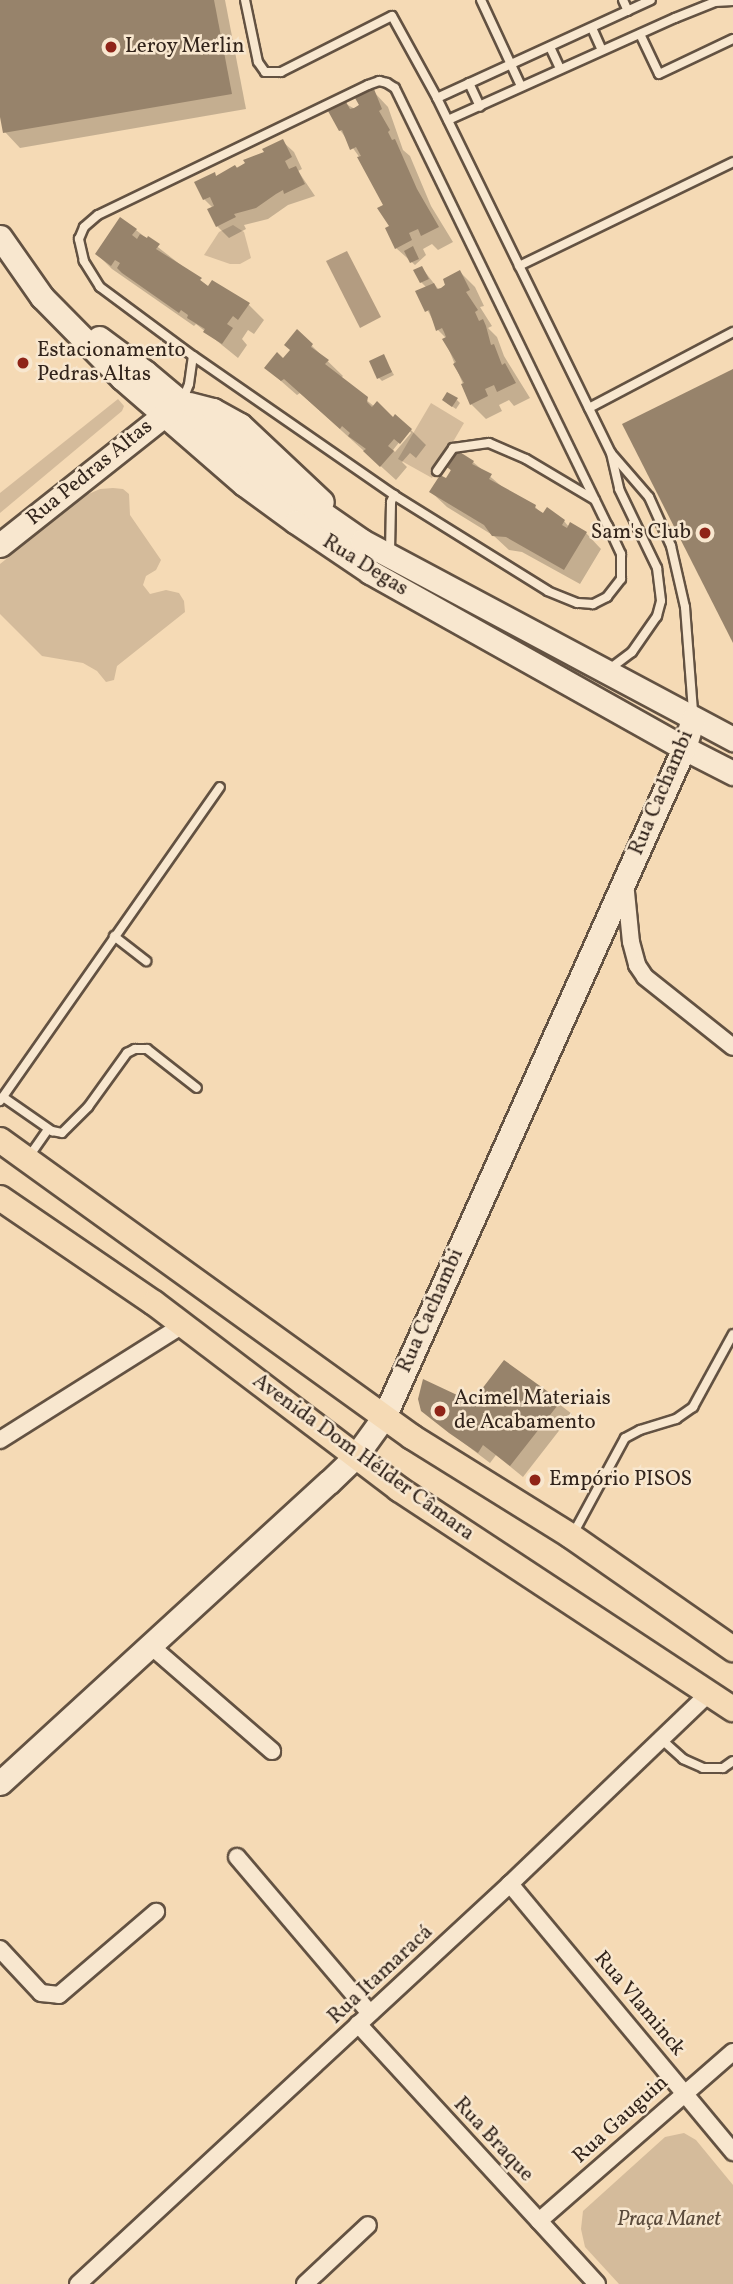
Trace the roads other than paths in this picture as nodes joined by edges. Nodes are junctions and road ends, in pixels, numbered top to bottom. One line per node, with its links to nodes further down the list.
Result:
1 (245, 0): 16 (lane)
2 (481, 0): 12 (lane)
3 (623, 0): 6 (lane)
4 (651, 0): 6 (lane)
5 (733, 1): 8 (lane)
6 (628, 11): 7 (lane)
7 (592, 28): 10 (lane); 11 (lane)
8 (640, 34): 9 (lane); 11 (lane)
9 (733, 39)
10 (550, 47): 12 (lane); 13 (lane)
11 (602, 50): 13 (lane)
12 (510, 64): 14 (lane); 15 (lane)
13 (560, 68): 15 (lane)
14 (469, 83): 16 (lane); 17 (lane)
15 (522, 86): 17 (lane)
16 (437, 98): 18 (lane)
17 (480, 107): 18 (lane)
18 (448, 120): 21 (lane)
19 (733, 162): 21 (lane)
20 (0, 237): 25 (street, Rua Degas)
21 (519, 266): 24 (lane)
22 (733, 332): 24 (lane)
23 (193, 356): 25 (lane); 28 (lane); 29 (lane)
24 (589, 408): 26 (lane)
25 (172, 409): 30 (street, Rua Pedras Altas); 31 (street, Rua Degas); 35 (street, Rua Degas)
26 (611, 453): 32 (lane); 33 (lane)
27 (437, 471): 29 (lane)
28 (394, 495): 29 (lane); 31 (lane)
29 (596, 500)
30 (0, 545)
31 (390, 555): 32 (street, Rua Degas)
32 (605, 672): 33 (street, Rua Degas)
33 (693, 719): 34 (street, Rua Degas); 35 (street, Rua Cachambi)
34 (733, 739)
35 (684, 748): 36 (street, Rua Degas); 38 (street, Rua Cachambi)
36 (733, 773)
37 (220, 787): 39 (lane)
38 (625, 879): 41 (street); 51 (street, Rua Cachambi)
39 (114, 936): 40 (lane); 43 (lane)
40 (146, 961)
41 (733, 1047)
42 (197, 1088): 44 (lane)
43 (2, 1099): 44 (lane)
44 (48, 1129): 46 (lane)
45 (0, 1140): 46 (main road, Avenida Dom Hélder Câmara)
46 (26, 1161): 48 (main road, Avenida Dom Hélder Câmara)
47 (0, 1198): 49 (main road, Avenida Dom Hélder Câmara)
48 (240, 1315): 49 (main road); 51 (main road, Avenida Dom Hélder Câmara)
49 (181, 1326): 52 (street); 53 (main road, Avenida Dom Hélder Câmara)
50 (733, 1334): 54 (lane)
51 (384, 1417): 53 (street, Rua Cachambi); 54 (main road, Avenida Dom Hélder Câmara)
52 (0, 1440)
53 (355, 1457): 55 (street, Rua Cachambi); 57 (main road, Avenida Dom Hélder Câmara)
54 (571, 1536): 56 (main road, Avenida Dom Hélder Câmara)
55 (152, 1647): 60 (street); 62 (street, Rua Cachambi)
56 (733, 1649)
57 (709, 1693): 58 (main road, Avenida Dom Hélder Câmara); 59 (street, Rua Itamaracá)
58 (733, 1709)
59 (661, 1739): 61 (lane); 64 (street, Rua Itamaracá)
60 (272, 1751)
61 (733, 1760)
62 (0, 1783)
63 (237, 1857): 67 (street, Rua Braque)
64 (510, 1884): 67 (street, Rua Itamaracá); 69 (street, Rua Vlaminck)
65 (156, 1912): 66 (street)
66 (0, 1949)
67 (364, 2019): 71 (street, Rua Braque); 73 (street, Rua Itamaracá)
68 (733, 2052): 69 (street, Rua Gauguin)
69 (685, 2091): 70 (street, Rua Vlaminck); 71 (street, Rua Gauguin)
70 (733, 2152)
71 (539, 2221): 75 (street, Rua Braque)
72 (368, 2225): 74 (street)
73 (78, 2284)
74 (305, 2284)
75 (597, 2284)

